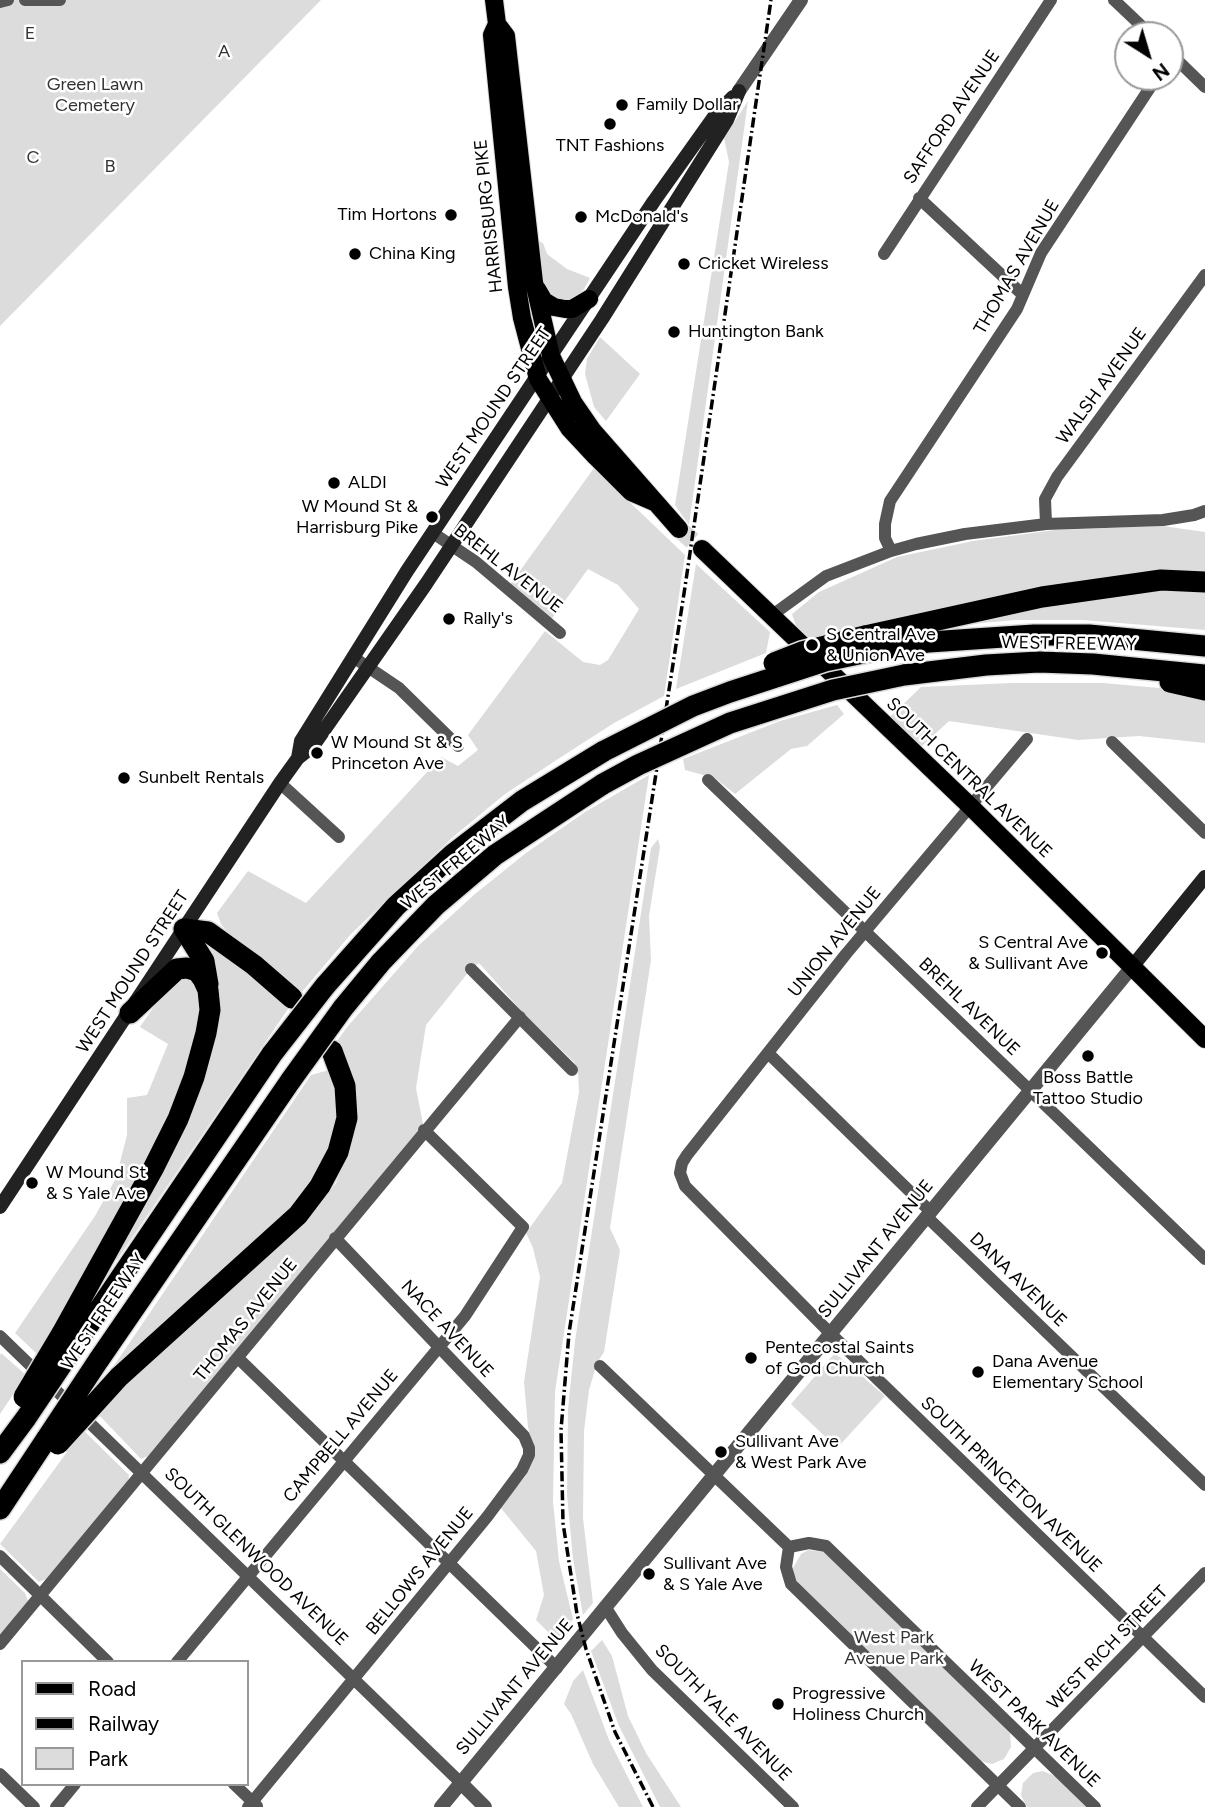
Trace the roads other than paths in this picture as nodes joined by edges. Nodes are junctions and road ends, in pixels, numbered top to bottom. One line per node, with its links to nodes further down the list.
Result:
1 (8, 0): 8 (street)
2 (25, 0): 3 (street)
3 (60, 0)
4 (494, 0): 10 (main road, HARRISBURG PIKE)
5 (800, 0): 13 (street, WEST MOUND STREET)
6 (1051, 0): 15 (street, SAFFORD AVENUE)
7 (1115, 0): 9 (street)
8 (0, 2)
9 (1137, 21)
10 (497, 24): 18 (main road, HARRISBURG PIKE); 23 (main road, HARRISBURG PIKE)
11 (1184, 67): 12 (street)
12 (1205, 87)
13 (740, 90): 20 (main road, WEST MOUND STREET); 22 (main road, WEST MOUND STREET)
14 (1148, 91): 19 (street, THOMAS AVENUE)
15 (919, 198): 16 (street, SAFFORD AVENUE); 19 (street)
16 (884, 254)
17 (1205, 275): 27 (street, WALSH AVENUE)
18 (534, 282): 20 (main road); 21 (main road, HARRISBURG PIKE)
19 (1023, 295): 32 (street, THOMAS AVENUE)
20 (589, 299): 21 (main road, WEST MOUND STREET)
21 (551, 356): 22 (main road, HARRISBURG PIKE); 23 (main road, WEST MOUND STREET)
22 (563, 378): 24 (main road, WEST MOUND STREET); 25 (main road)
23 (538, 379): 24 (main road, HARRISBURG PIKE); 29 (main road, WEST MOUND STREET)
24 (550, 399): 25 (main road); 30 (main road, WEST MOUND STREET)
25 (654, 502): 28 (main road)
26 (1205, 511): 27 (street)
27 (1046, 524): 32 (street)
28 (679, 529)
29 (433, 533): 30 (street, BREHL AVENUE); 38 (main road, WEST MOUND STREET)
30 (452, 545): 35 (street, BREHL AVENUE); 40 (main road, WEST MOUND STREET)
31 (702, 549): 34 (main road, SOUTH CENTRAL AVENUE)
32 (891, 551): 34 (street)
33 (1205, 582): 36 (highway)
34 (771, 616): 49 (main road, SOUTH CENTRAL AVENUE)
35 (560, 633)
36 (872, 643): 37 (highway, WEST FREEWAY); 74 (highway, WEST FREEWAY, bridge)
37 (1205, 646)
38 (353, 657): 40 (street); 46 (main road, WEST MOUND STREET)
39 (1093, 664): 41 (highway, WEST FREEWAY); 42 (highway); 80 (highway, WEST FREEWAY, bridge)
40 (368, 667): 45 (street); 46 (main road, WEST MOUND STREET)
41 (1205, 675)
42 (1205, 690)
43 (1027, 739): 49 (street, UNION AVENUE)
44 (1112, 742): 50 (street)
45 (458, 746)
46 (298, 758): 48 (main road, WEST MOUND STREET)
47 (708, 780): 54 (street, BREHL AVENUE)
48 (280, 783): 51 (street); 53 (main road, WEST MOUND STREET)
49 (970, 806): 54 (street, UNION AVENUE); 55 (main road, SOUTH CENTRAL AVENUE)
50 (1205, 833)
51 (339, 837)
52 (1205, 877): 55 (main road, SULLIVANT AVENUE)
53 (184, 929): 57 (highway); 58 (highway); 59 (main road, WEST MOUND STREET)
54 (865, 933): 63 (street, UNION AVENUE); 65 (street, BREHL AVENUE)
55 (1132, 967): 61 (main road, SOUTH CENTRAL AVENUE); 65 (street, SULLIVANT AVENUE)
56 (471, 969): 60 (street)
57 (208, 990): 59 (highway); 74 (highway)
58 (292, 998)
59 (130, 1013): 68 (main road, WEST MOUND STREET)
60 (520, 1017): 64 (street); 66 (street, THOMAS AVENUE)
61 (1205, 1039)
62 (332, 1051): 80 (highway, bridge)
63 (768, 1053): 67 (street, UNION AVENUE); 69 (street, DANA AVENUE)
64 (572, 1070)
65 (1031, 1091): 69 (street, SULLIVANT AVENUE); 71 (street, BREHL AVENUE)
66 (424, 1130): 70 (street, THOMAS AVENUE); 75 (street, CAMPBELL AVENUE)
67 (680, 1174): 72 (street, SOUTH PRINCETON AVENUE)
68 (0, 1207)
69 (929, 1214): 72 (street, SULLIVANT AVENUE); 86 (street, DANA AVENUE)
70 (335, 1238): 75 (street, NACE AVENUE); 76 (street, THOMAS AVENUE)
71 (1205, 1259)
72 (831, 1334): 85 (street, SULLIVANT AVENUE); 95 (street, SOUTH PRINCETON AVENUE)
73 (0, 1336): 84 (street, SOUTH GLENWOOD AVENUE)
74 (68, 1340): 78 (highway, WEST FREEWAY, bridge)
75 (439, 1346): 81 (street, NACE AVENUE); 83 (street, CAMPBELL AVENUE)
76 (238, 1358): 83 (street); 84 (street, THOMAS AVENUE)
77 (600, 1367): 85 (street)
78 (21, 1414): 79 (highway); 82 (highway, WEST FREEWAY)
79 (0, 1441)
80 (53, 1441): 87 (highway, WEST FREEWAY)
81 (529, 1448): 90 (street, BELLOWS AVENUE)
82 (0, 1453)
83 (343, 1460): 90 (street); 92 (street, CAMPBELL AVENUE)
84 (142, 1474): 92 (street, SOUTH GLENWOOD AVENUE); 93 (street, THOMAS AVENUE)
85 (715, 1475): 88 (street); 94 (street, SULLIVANT AVENUE)
86 (1205, 1485)
87 (1, 1508)
88 (789, 1547): 102 (street, WEST PARK AVENUE); 105 (street)
89 (0, 1556): 93 (street)
90 (449, 1563): 99 (street); 100 (street, BELLOWS AVENUE)
91 (1205, 1573): 95 (street, WEST RICH STREET)
92 (248, 1575): 98 (street, CAMPBELL AVENUE); 100 (street, SOUTH GLENWOOD AVENUE)
93 (40, 1595): 96 (street, THOMAS AVENUE); 97 (street)
94 (606, 1608): 99 (street, SULLIVANT AVENUE); 113 (street, SOUTH YALE AVENUE)
95 (1143, 1637): 101 (street, SOUTH PRINCETON AVENUE); 102 (street, WEST RICH STREET)
96 (0, 1644)
97 (106, 1660)
98 (179, 1660)
99 (557, 1668): 104 (street, SULLIVANT AVENUE)
100 (354, 1679): 104 (street, SOUTH GLENWOOD AVENUE); 108 (street, BELLOWS AVENUE)
101 (1205, 1697)
102 (1034, 1749): 105 (street, WEST RICH STREET); 116 (street, WEST PARK AVENUE)
103 (0, 1773): 109 (street)
104 (461, 1783): 111 (street, SULLIVANT AVENUE); 112 (street, SOUTH GLENWOOD AVENUE)
105 (998, 1785): 114 (street, WEST RICH STREET); 115 (street)
106 (73, 1786): 110 (street)
107 (236, 1786): 108 (street)
108 (253, 1805)
109 (34, 1807)
110 (56, 1807)
111 (441, 1807)
112 (485, 1807)
113 (793, 1807)
114 (977, 1807)
115 (1020, 1807)
116 (1095, 1807)

